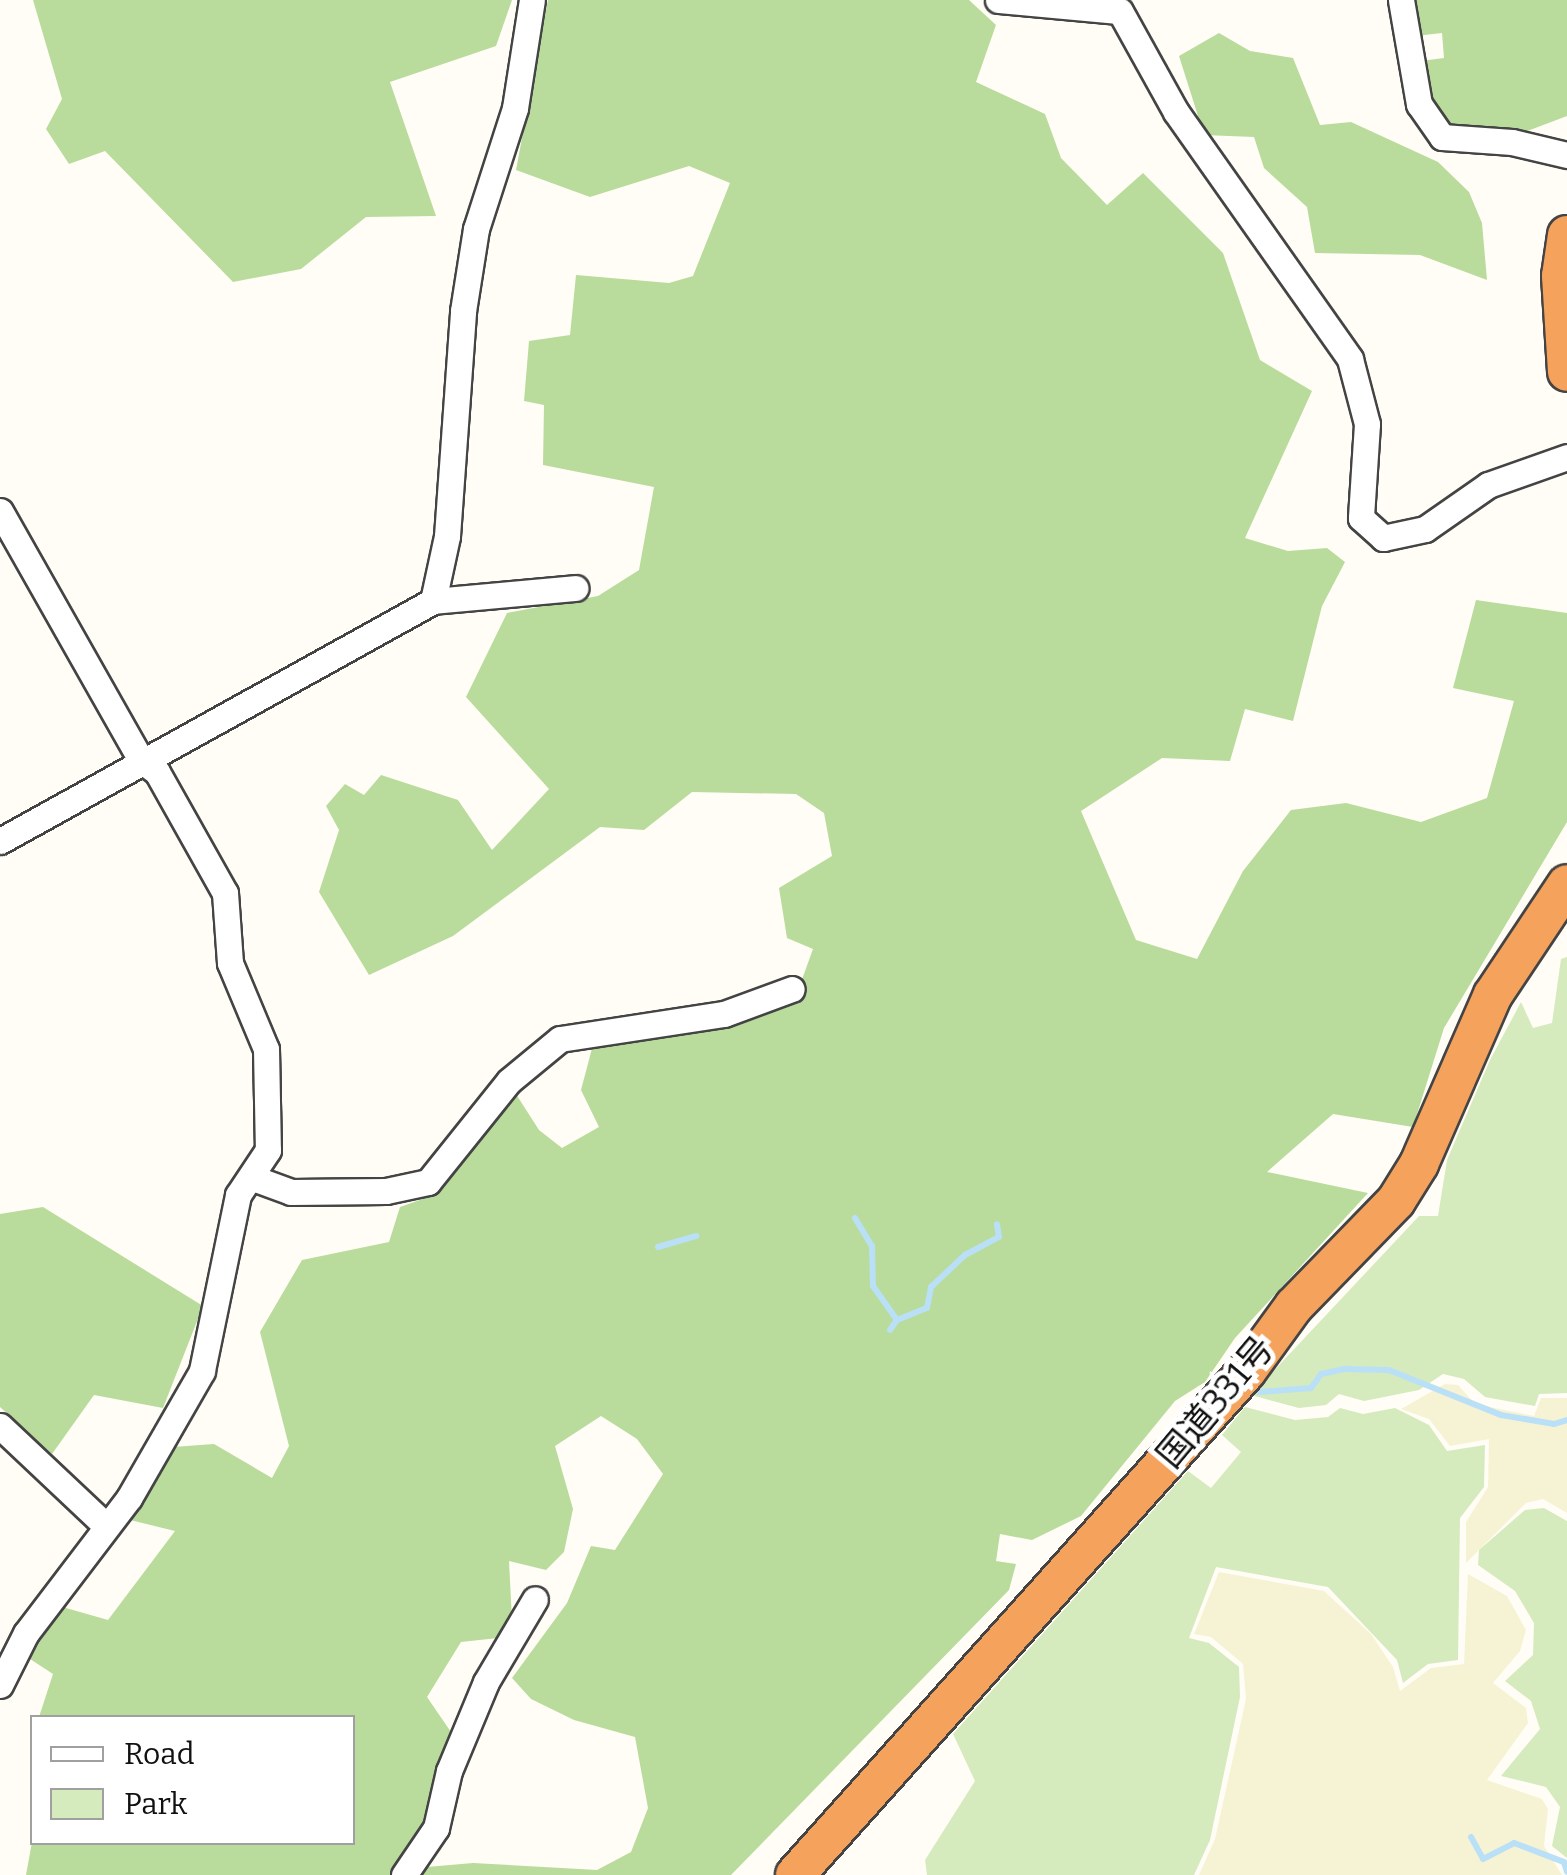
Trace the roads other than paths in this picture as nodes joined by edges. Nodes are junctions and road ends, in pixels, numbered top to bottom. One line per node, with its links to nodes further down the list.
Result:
1 (532, 0): 10 (street)
2 (998, 0): 7 (street)
3 (1401, 0): 4 (street)
4 (1567, 155)
5 (1567, 235): 6 (highway)
6 (1567, 372)
7 (1567, 457)
8 (0, 511): 11 (street)
9 (575, 588): 10 (street)
10 (433, 600): 11 (street)
11 (141, 760): 12 (street); 15 (street)
12 (0, 841)
13 (1567, 884): 21 (highway, 国道331号)
14 (792, 988): 15 (street)
15 (253, 1178): 17 (street)
16 (0, 1426): 17 (street)
17 (106, 1526): 19 (street)
18 (536, 1599): 20 (street)
19 (0, 1685)
20 (404, 1875)
21 (795, 1875)

